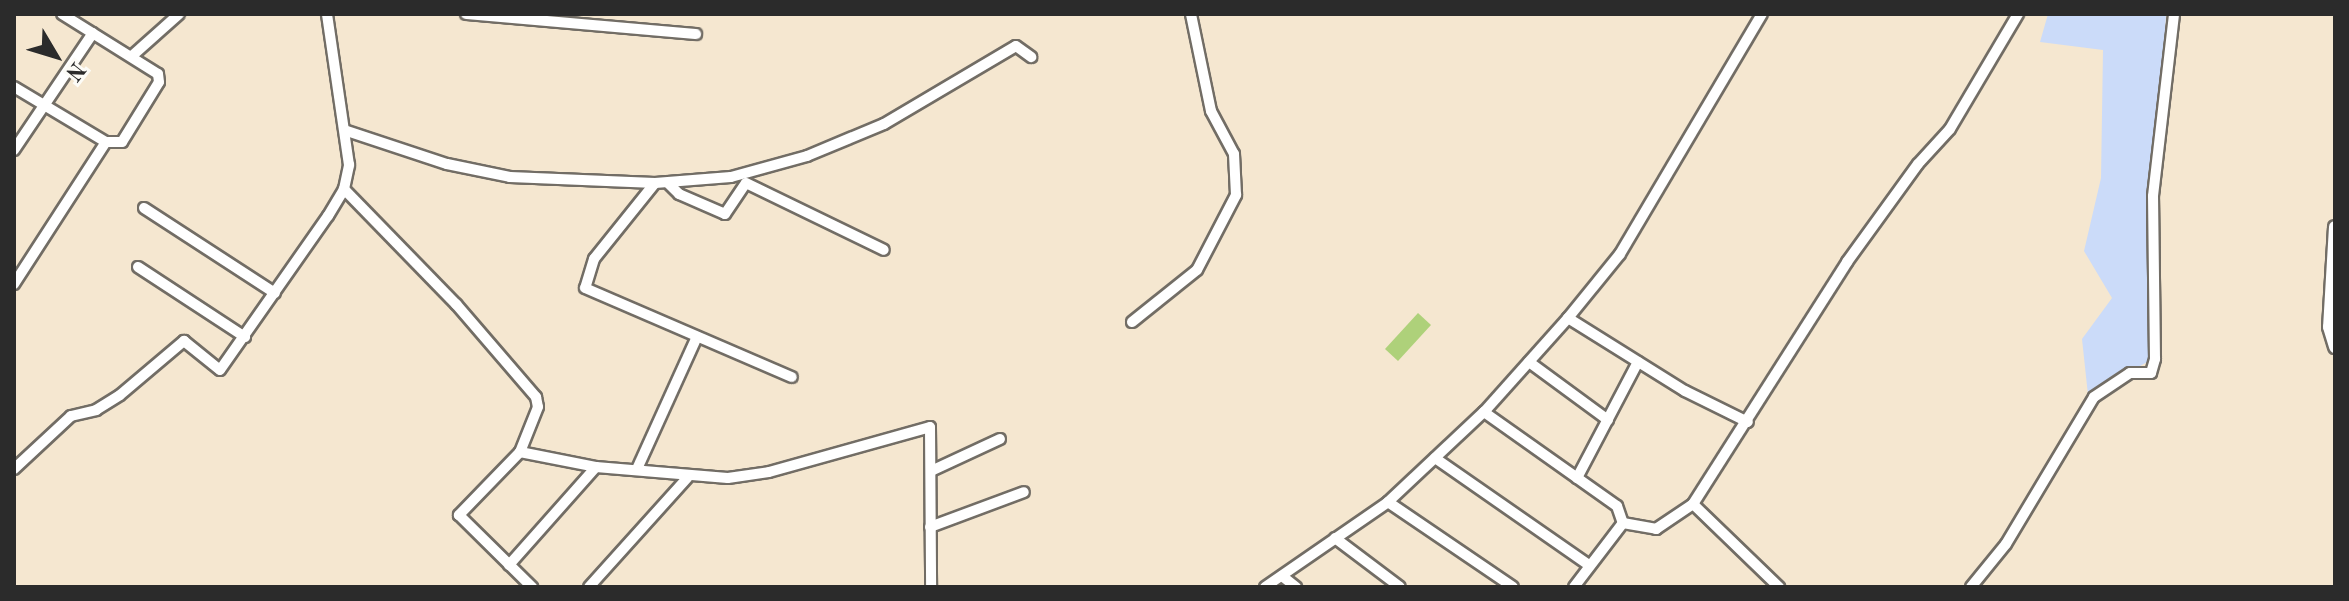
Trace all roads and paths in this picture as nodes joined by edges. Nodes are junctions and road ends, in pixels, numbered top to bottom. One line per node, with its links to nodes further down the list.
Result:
1 (62, 14): 9 (street)
2 (179, 14): 11 (street)
3 (327, 14): 15 (street)
4 (466, 14): 10 (street)
5 (1191, 14): 28 (street)
6 (1762, 14): 27 (street)
7 (2018, 14): 37 (street)
8 (2174, 14): 65 (street)
9 (93, 33): 11 (street); 14 (street)
10 (696, 34)
11 (132, 56): 16 (street)
12 (1031, 57): 19 (street)
13 (14, 87): 14 (street)
14 (44, 105): 16 (street); 17 (street)
15 (347, 131): 18 (street); 20 (street)
16 (106, 142): 25 (street)
17 (14, 150)
18 (655, 183): 19 (street); 30 (street)
19 (668, 183): 23 (street)
20 (344, 189): 26 (street); 39 (street)
21 (144, 208): 26 (street)
22 (2335, 227): 31 (street)
23 (884, 250)
24 (138, 267): 29 (street)
25 (14, 284)
26 (275, 293): 29 (street)
27 (1568, 318): 32 (street); 33 (street)
28 (1132, 322)
29 (245, 337): 42 (street)
30 (697, 337): 34 (street); 43 (street)
31 (2335, 347)
32 (1529, 362): 35 (street); 36 (street)
33 (1638, 362): 36 (street); 37 (street)
34 (792, 377)
35 (1484, 412): 40 (street); 46 (street)
36 (1608, 420): 46 (street)
37 (1748, 422): 49 (street)
38 (1000, 439): 44 (street)
39 (520, 452): 41 (street); 53 (street)
40 (1435, 458): 48 (street); 54 (street)
41 (596, 467): 43 (street); 53 (street)
42 (14, 469)
43 (637, 469): 45 (street)
44 (931, 471): 45 (street); 51 (street)
45 (687, 478): 57 (street)
46 (1577, 478): 50 (street)
47 (1024, 492): 51 (street)
48 (1388, 502): 52 (street); 62 (street)
49 (1693, 504): 50 (street); 64 (street)
50 (1623, 523): 54 (street)
51 (930, 527): 58 (street)
52 (1335, 538): 55 (street); 61 (street)
53 (509, 565): 56 (street)
54 (1589, 565): 63 (street)
55 (1282, 576): 59 (street); 60 (street)
56 (532, 587)
57 (589, 587)
58 (931, 587)
59 (1265, 587)
60 (1296, 587)
61 (1400, 587)
62 (1513, 587)
63 (1574, 587)
64 (1779, 587)
65 (1971, 587)

